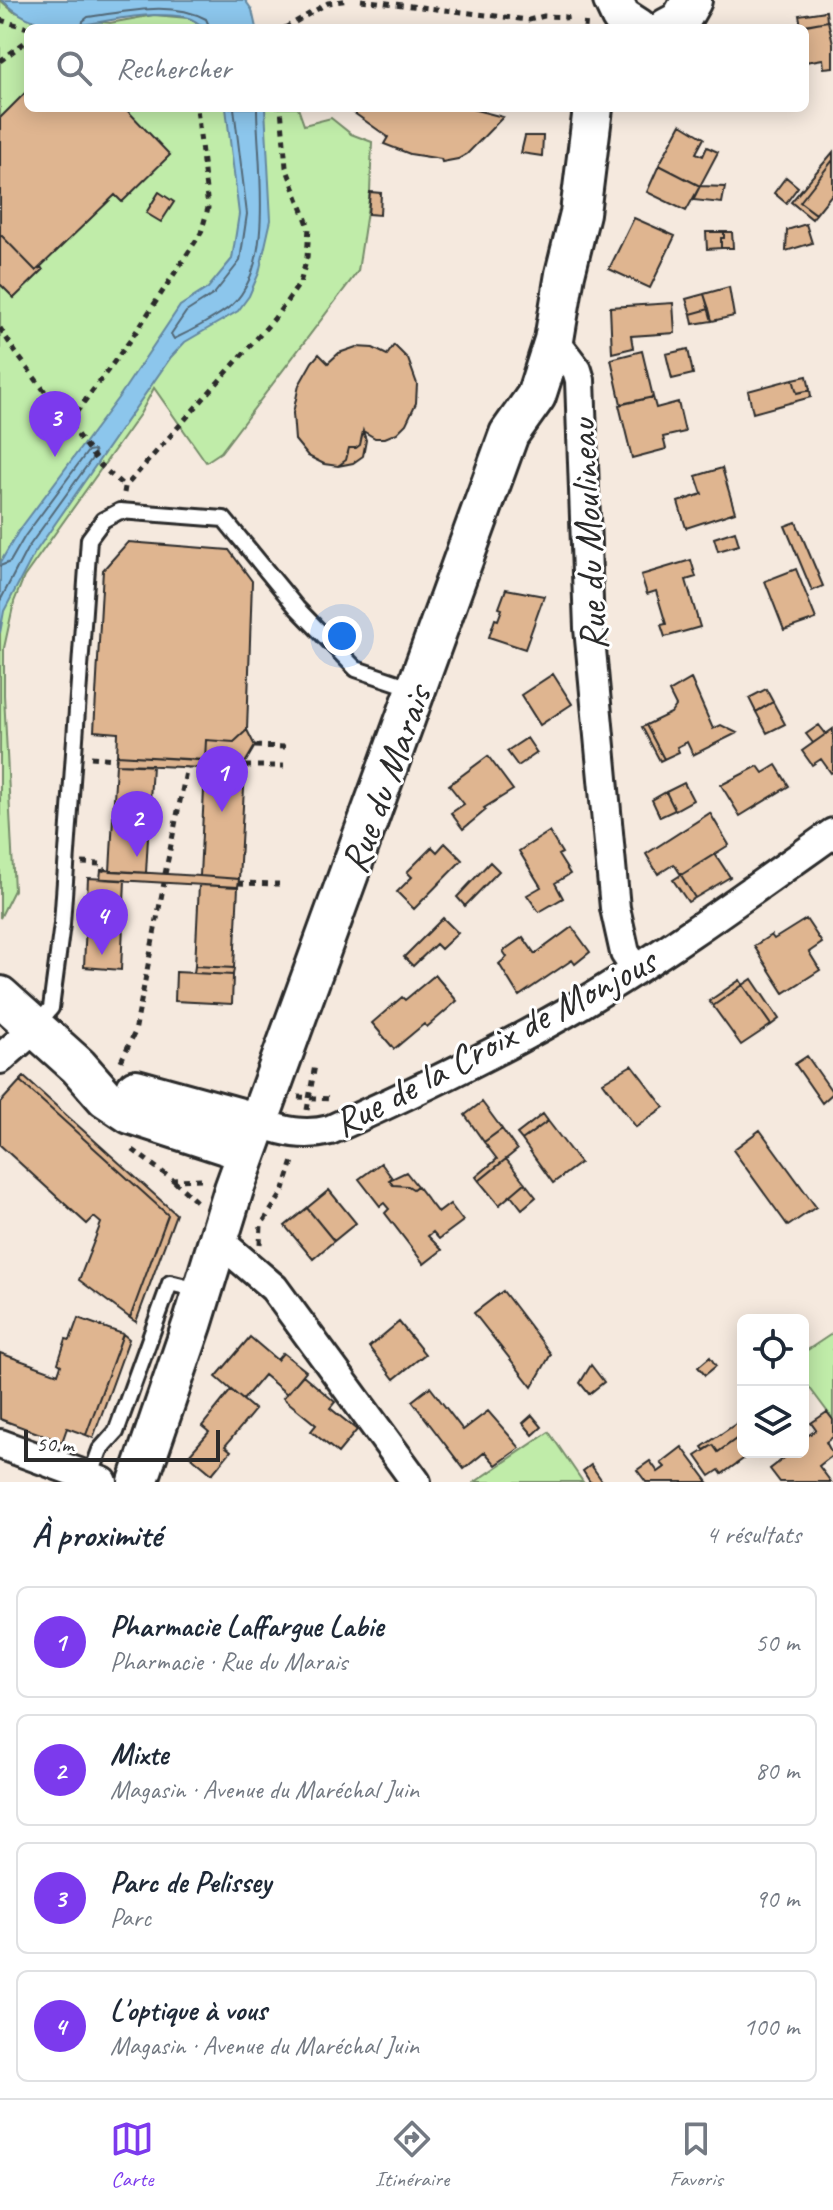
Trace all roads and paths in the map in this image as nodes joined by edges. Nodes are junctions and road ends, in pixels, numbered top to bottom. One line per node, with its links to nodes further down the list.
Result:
1 (350, 0): 6 (path)
2 (361, 0): 7 (path)
3 (692, 0): 5 (main road)
4 (0, 20): 8 (path)
5 (636, 22)
6 (292, 24)
7 (567, 24)
8 (24, 27)
9 (24, 43): 10 (path)
10 (0, 61)
11 (197, 112): 17 (path)
12 (281, 112): 19 (path)
13 (593, 112): 14 (main road)
14 (565, 274): 16 (main road); 18 (main road, Rue du Marais)
15 (0, 328): 17 (path)
16 (554, 340): 18 (main road, Rue du Marais); 32 (street, Rue du Moulineau)
17 (69, 422): 19 (path)
18 (509, 434): 21 (main road, Rue du Marais)
19 (125, 487): 20 (path)
20 (120, 511): 21 (lane); 34 (lane)
21 (417, 690): 39 (main road, Rue du Marais)
22 (255, 746): 23 (path)
23 (285, 747)
24 (245, 766): 25 (path)
25 (284, 766)
26 (187, 767): 28 (path)
27 (833, 833): 32 (street, Rue de la Croix de Monjous)
28 (165, 874)
29 (164, 883): 36 (path)
30 (238, 883): 31 (path)
31 (279, 884)
32 (636, 969): 38 (street, Rue de la Croix de Monjous)
33 (0, 996): 34 (main road)
34 (35, 1028): 35 (street); 39 (main road)
35 (0, 1059)
36 (121, 1061)
37 (310, 1099): 38 (path)
38 (301, 1134): 39 (street, Rue de la Croix de Monjous); 41 (path)
39 (253, 1138): 40 (main road)
40 (217, 1239): 41 (street); 42 (main road)
41 (254, 1271): 46 (street)
42 (202, 1291): 44 (lane); 45 (main road)
43 (0, 1444): 44 (street)
44 (97, 1480)
45 (138, 1482)
46 (416, 1482)

